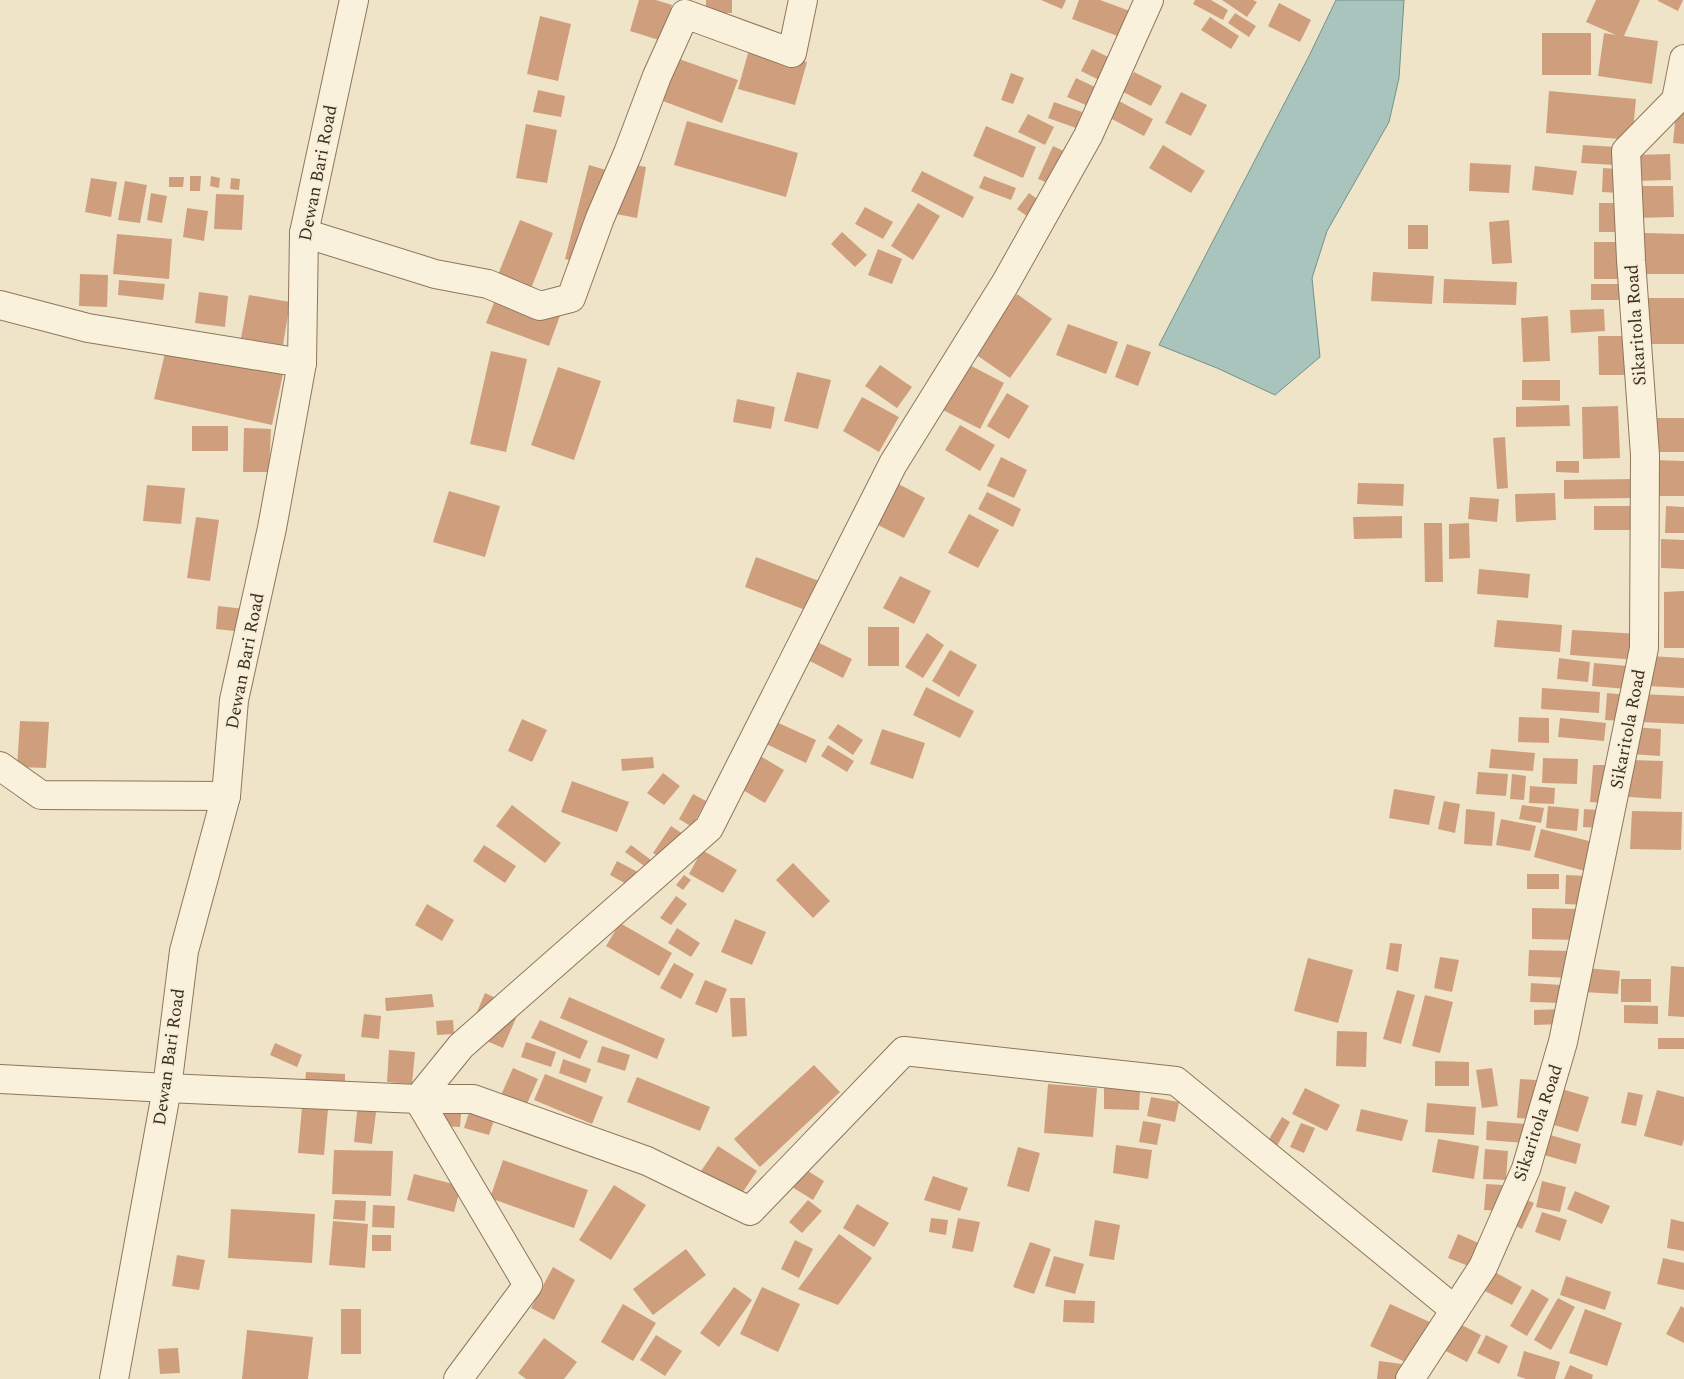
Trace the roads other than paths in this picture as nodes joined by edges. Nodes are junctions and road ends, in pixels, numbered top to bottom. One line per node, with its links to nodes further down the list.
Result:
1 (354, 0): 5 (street, Dewan Bari Road)
2 (803, 0): 5 (street)
3 (1150, 0): 12 (street)
4 (1684, 59): 13 (street, Sikaritola Road)
5 (304, 233): 7 (street, Dewan Bari Road)
6 (0, 305): 7 (street)
7 (302, 363): 9 (street, Dewan Bari Road)
8 (0, 766): 9 (street)
9 (226, 796): 11 (street, Dewan Bari Road)
10 (0, 1079): 11 (street)
11 (168, 1088): 12 (street); 14 (street, Dewan Bari Road)
12 (418, 1099): 13 (street); 15 (street)
13 (1455, 1310): 16 (street, Sikaritola Road)
14 (114, 1379)
15 (458, 1379)
16 (1410, 1379)

